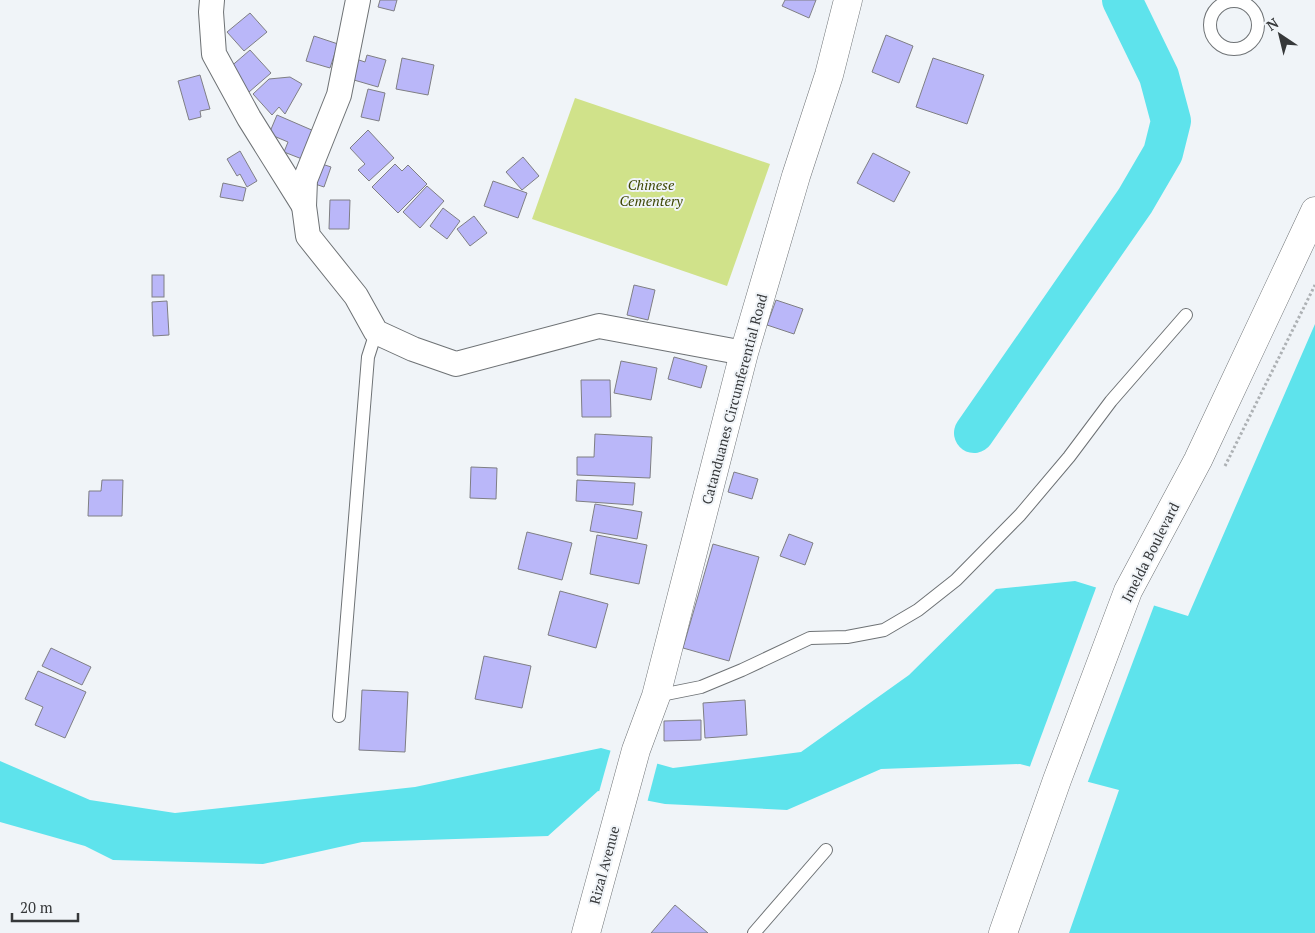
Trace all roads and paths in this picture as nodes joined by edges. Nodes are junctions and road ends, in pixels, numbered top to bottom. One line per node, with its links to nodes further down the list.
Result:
1 (212, 0): 4 (street)
2 (358, 0): 4 (street)
3 (848, 0): 8 (main road, Catanduanes Circumferential Road)
4 (304, 206): 7 (street)
5 (1315, 211): 15 (main road, Imelda Boulevard)
6 (1186, 315): 9 (lane)
7 (376, 332): 8 (street); 10 (lane)
8 (744, 354): 9 (main road, Catanduanes Circumferential Road)
9 (656, 696): 11 (main road, Catanduanes Circumferential Road)
10 (339, 716)
11 (623, 798): 13 (main road, Rizal Avenue)
12 (826, 850): 14 (lane)
13 (586, 933)
14 (754, 933)
15 (1003, 933)

